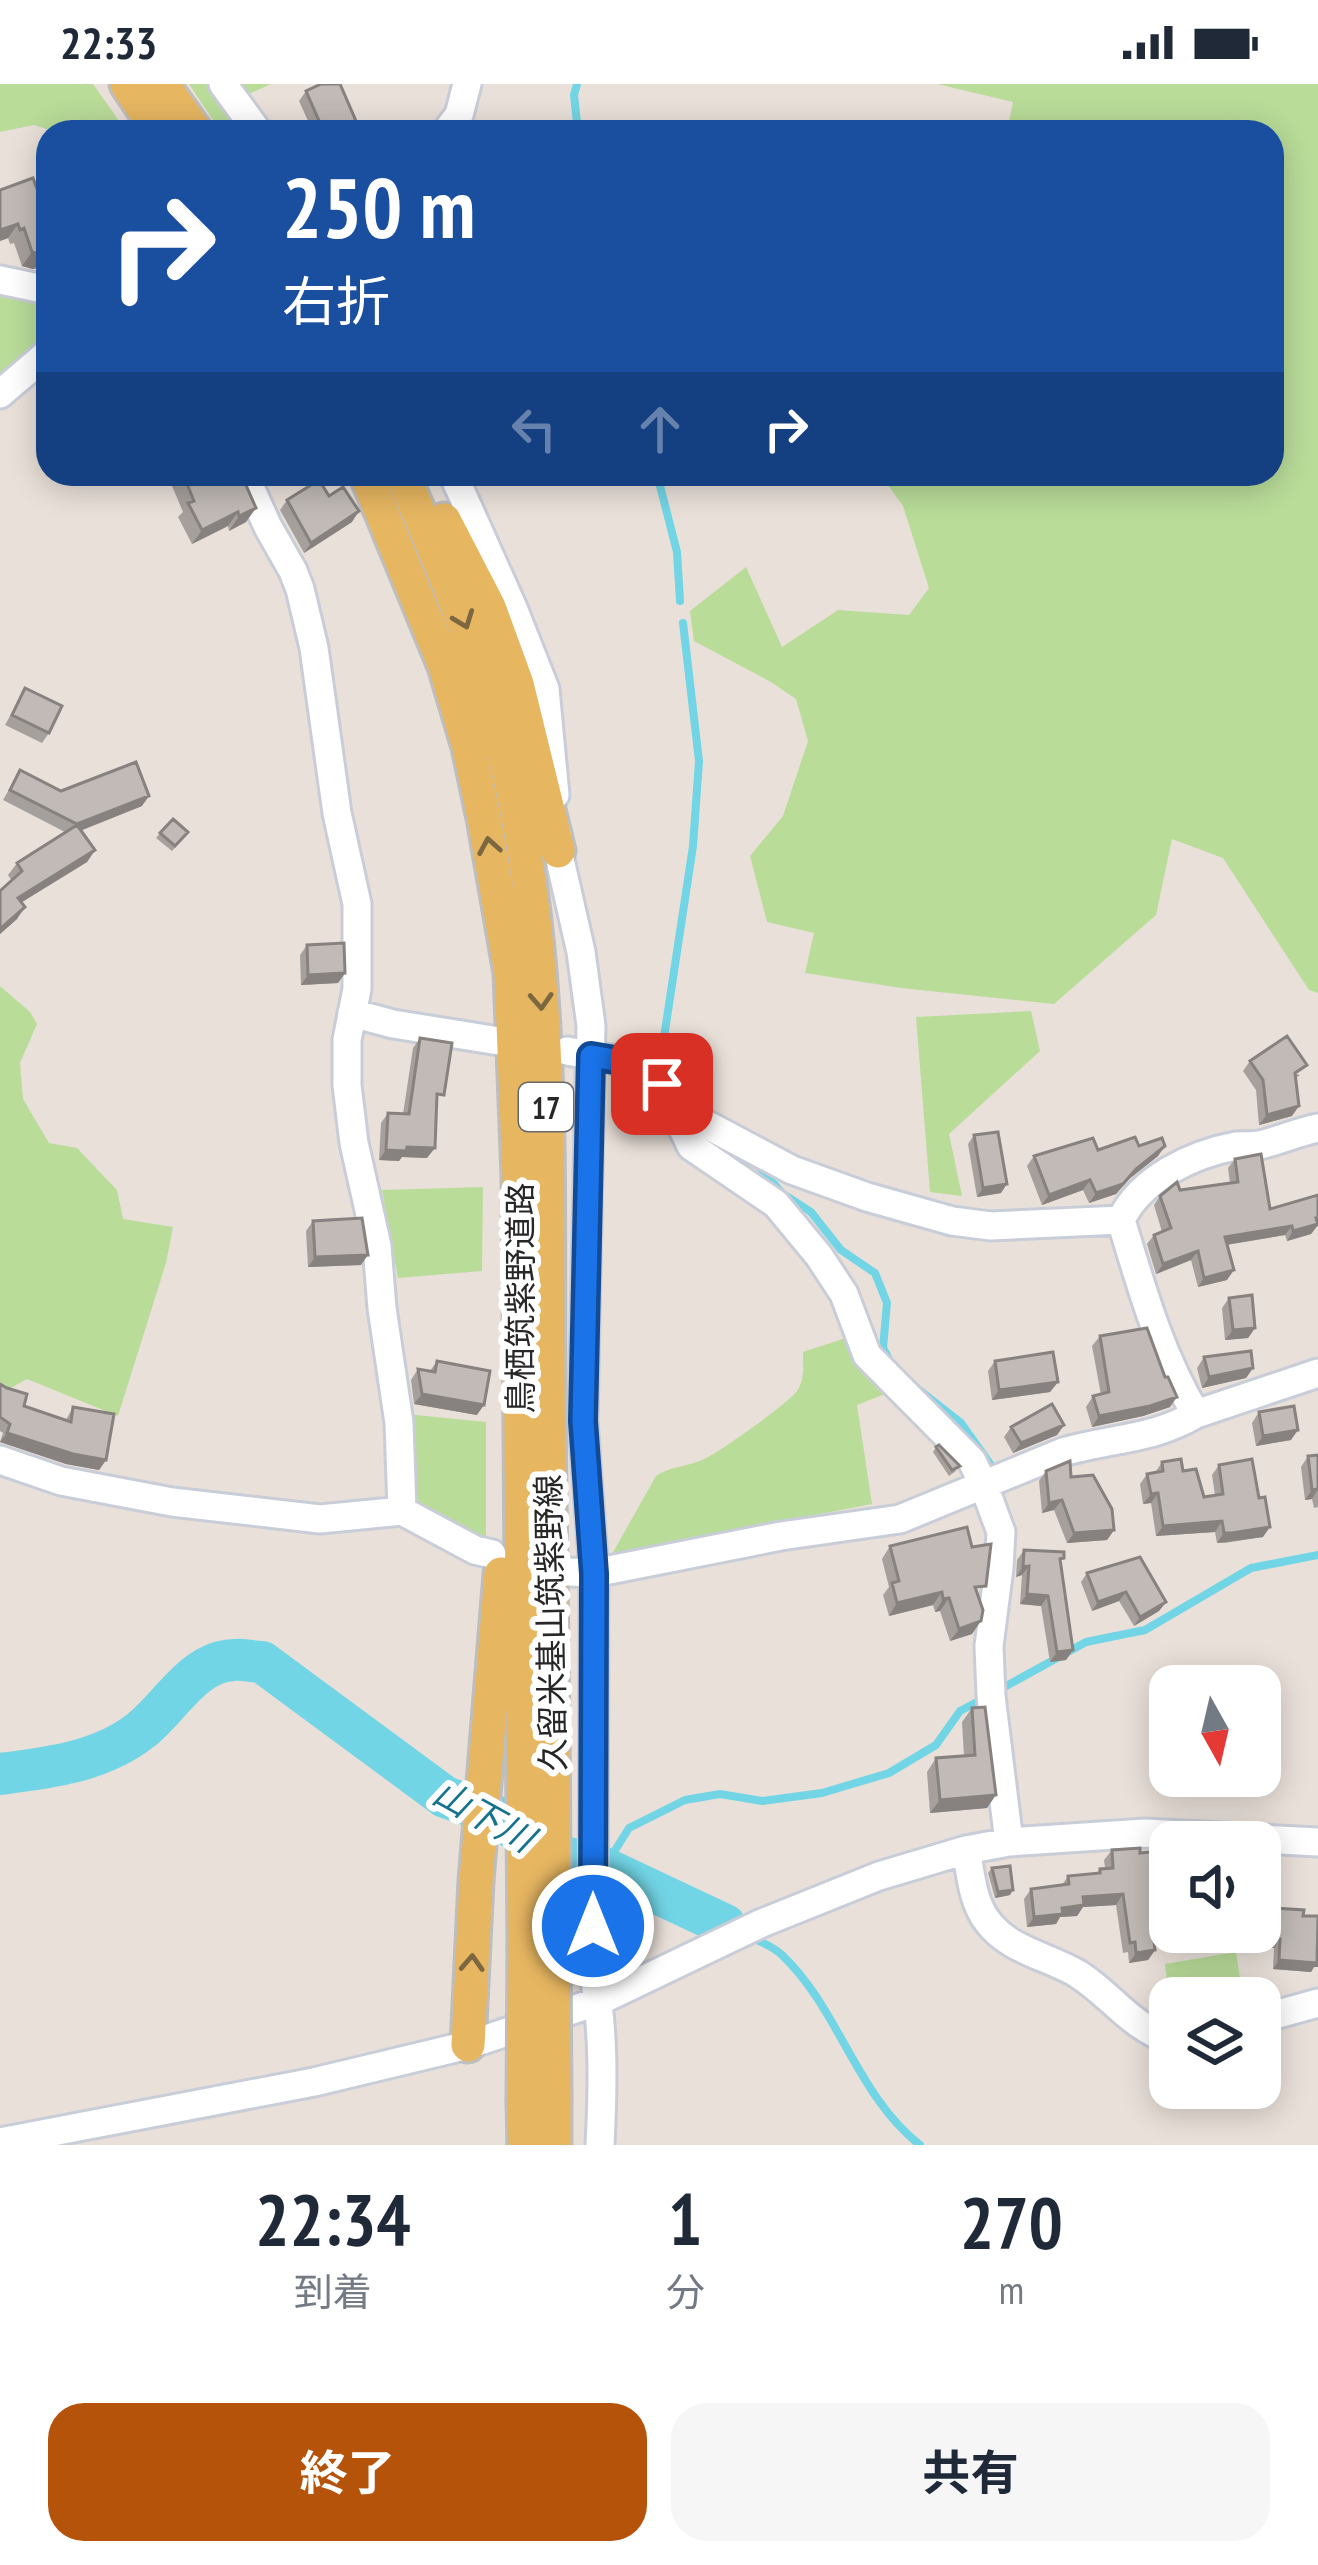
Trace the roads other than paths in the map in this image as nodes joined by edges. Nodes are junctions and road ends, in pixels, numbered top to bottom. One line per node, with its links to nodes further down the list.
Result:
1 (127, 84): 5 (main road)
2 (162, 84): 6 (main road)
3 (223, 84): 7 (street)
4 (467, 84): 8 (street)
5 (151, 120)
6 (188, 120)
7 (249, 120)
8 (455, 120)
9 (0, 280): 10 (street)
10 (36, 288)
11 (36, 363): 12 (street)
12 (0, 394)
13 (249, 486): 19 (street)
14 (372, 486): 25 (main road, 鳥栖筑紫野道路 / 17, one-way to 14)
15 (406, 486): 33 (main road, 久留米基山筑紫野線 / 17, one-way to 33)
16 (422, 486): 18 (main road)
17 (458, 486): 18 (street)
18 (558, 851): 21 (street)
19 (352, 1013): 20 (street); 30 (street)
20 (500, 1041)
21 (579, 1054): 22 (street); 32 (street)
22 (681, 1111): 24 (street); 29 (street)
23 (1318, 1128): 24 (street)
24 (1121, 1220): 27 (street)
25 (519, 1316): 33 (main road, 鳥栖筑紫野道路 / 17); 41 (main road, one-way to 25)
26 (1318, 1373): 27 (street)
27 (1196, 1414): 29 (street)
28 (0, 1460): 30 (street)
29 (984, 1486): 32 (street); 34 (street)
30 (402, 1511): 31 (street)
31 (491, 1554)
32 (582, 1573): 37 (street)
33 (537, 1761): 42 (main road, 久留米基山筑紫野線 / 17, bridge)
34 (1009, 1842): 35 (street); 36 (street)
35 (1318, 1842)
36 (966, 1850): 37 (street); 40 (street)
37 (598, 2001): 41 (street); 46 (street)
38 (1318, 2003): 39 (street)
39 (1281, 2014)
40 (1149, 2032)
41 (468, 2045): 43 (street)
42 (539, 2101): 44 (main road, 17); 45 (main road, 久留米基山筑紫野線 / 17)
43 (0, 2142)
44 (525, 2145)
45 (554, 2145)
46 (600, 2145)

